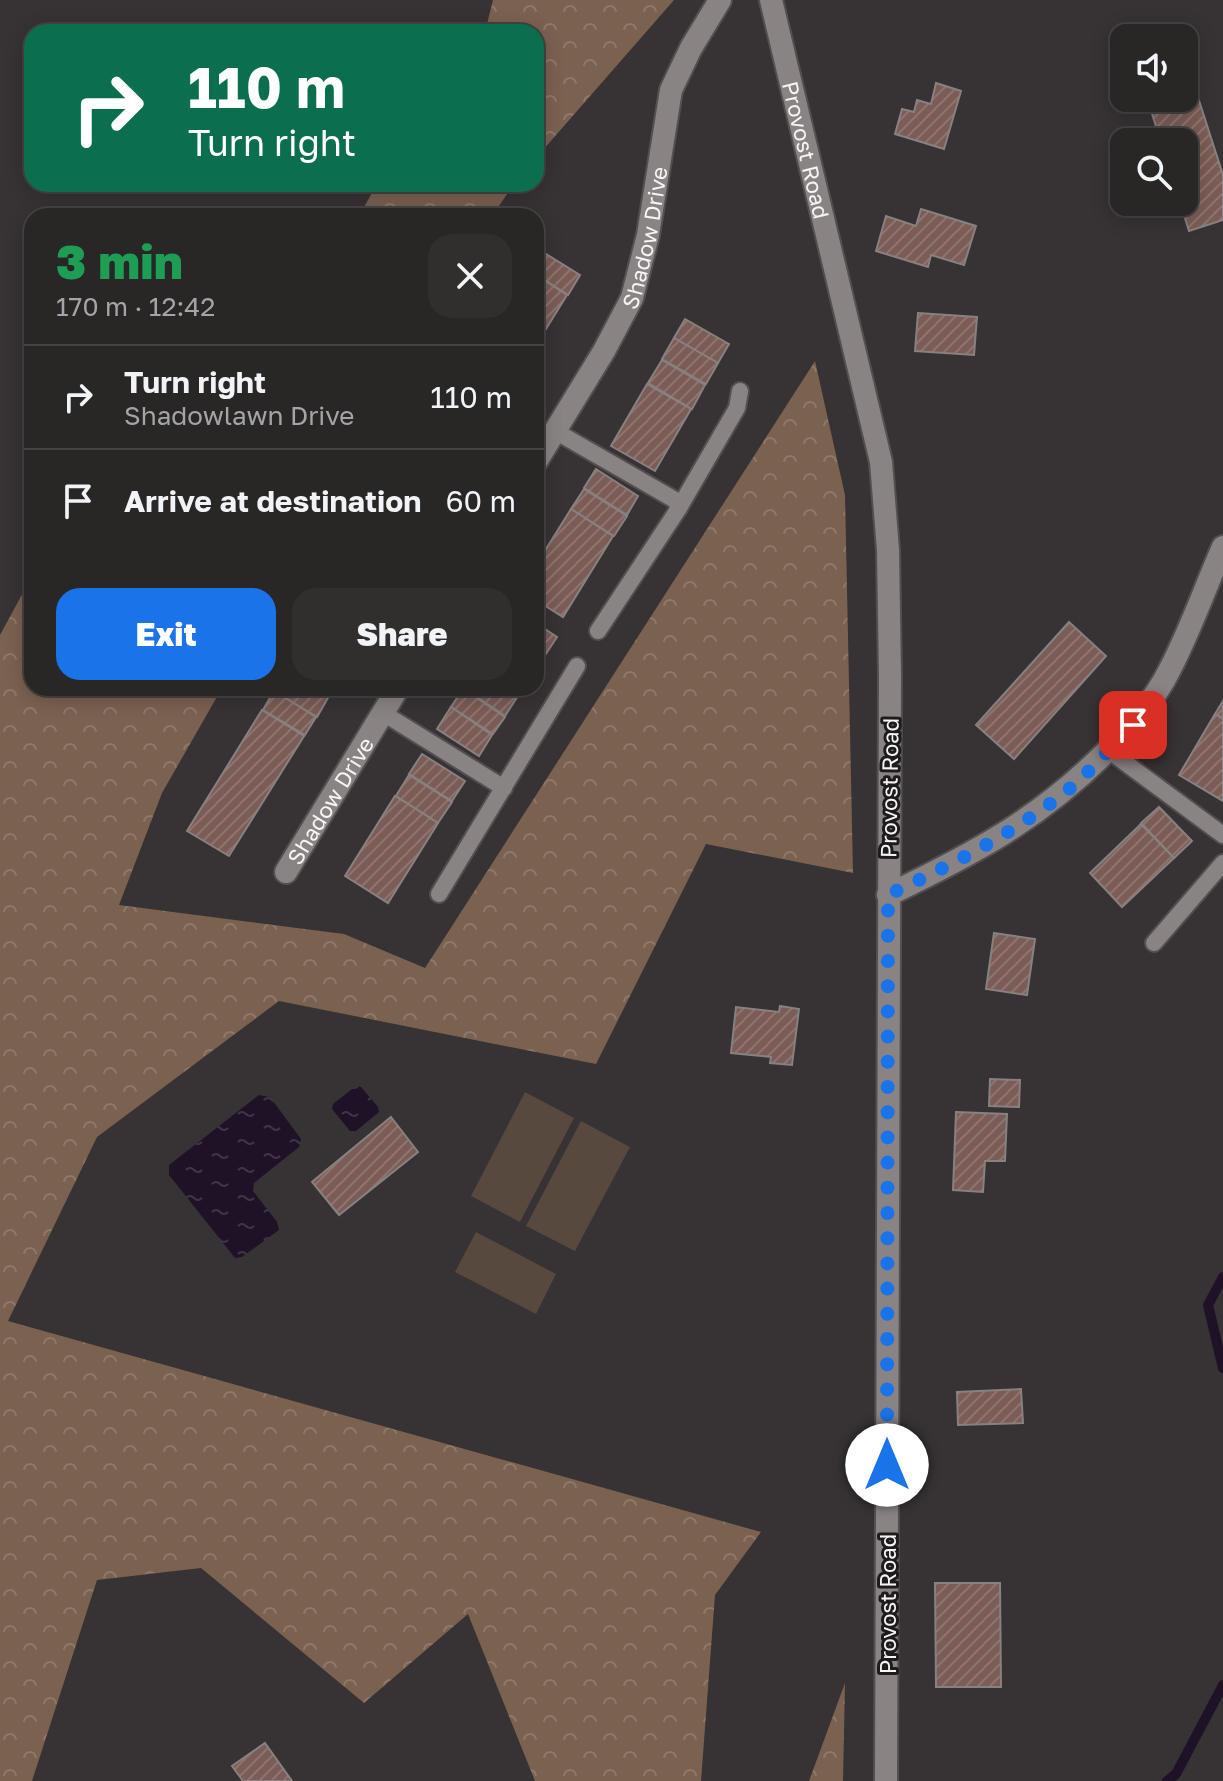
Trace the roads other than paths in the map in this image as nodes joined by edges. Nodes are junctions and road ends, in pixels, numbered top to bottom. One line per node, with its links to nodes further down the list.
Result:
1 (720, 0): 4 (street, Shadow Drive)
2 (771, 0): 18 (street, Provost Road)
3 (740, 391): 6 (lane)
4 (555, 431): 5 (street, Shadow Drive); 6 (lane)
5 (544, 449)
6 (679, 508): 8 (lane)
7 (1223, 547): 12 (street)
8 (598, 631)
9 (577, 666): 13 (lane)
10 (393, 696): 11 (street, Shadow Drive)
11 (383, 713): 13 (lane); 16 (street, Shadow Drive)
12 (1108, 750): 14 (lane); 18 (street)
13 (504, 788): 17 (lane)
14 (1223, 835)
15 (1223, 863): 19 (lane)
16 (286, 872)
17 (439, 894)
18 (888, 895): 20 (street, Provost Road)
19 (1154, 943)
20 (886, 1781)

